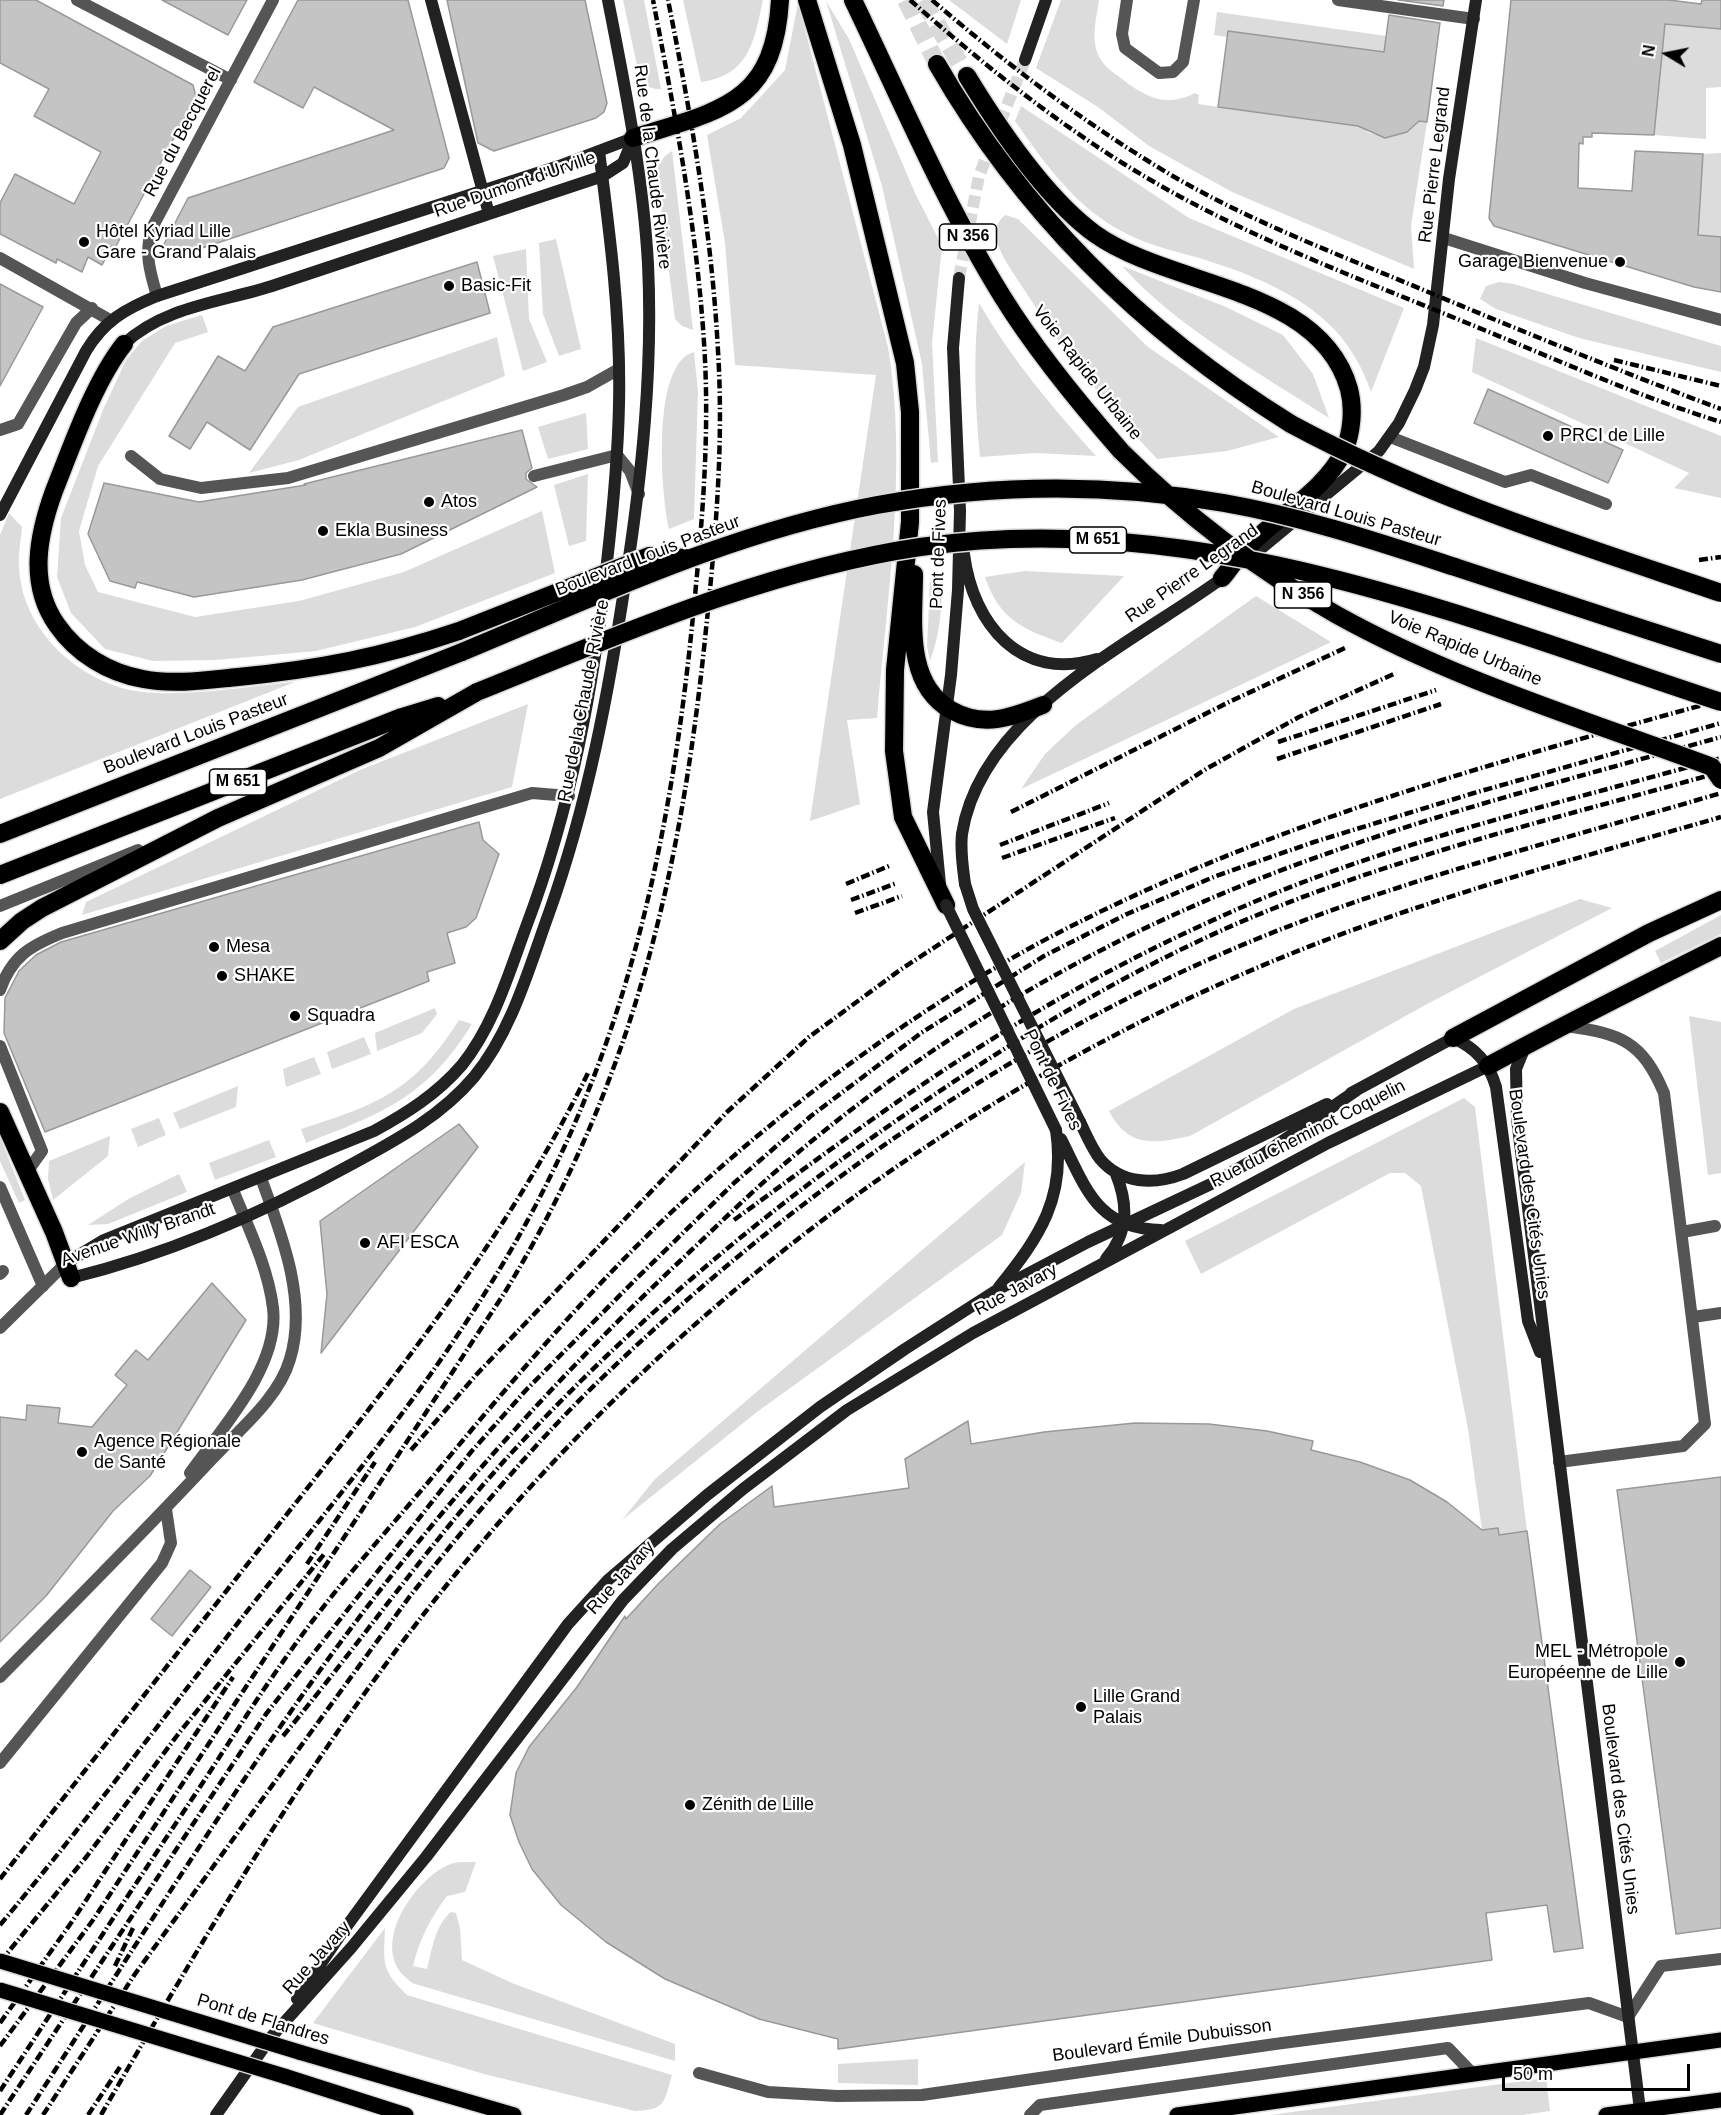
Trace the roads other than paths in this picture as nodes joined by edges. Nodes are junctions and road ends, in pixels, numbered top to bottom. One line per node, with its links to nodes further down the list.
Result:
1 (77, 0): 17 (street)
2 (273, 0): 17 (street, Rue du Becquerel)
3 (431, 0): 21 (main road)
4 (608, 0): 18 (main road, Rue de la Chaude Rivière)
5 (780, 0): 18 (highway)
6 (807, 0): 41 (highway)
7 (853, 0): 51 (highway, Voie Rapide Urbaine / N 356, bridge)
8 (1046, 0): 14 (main road)
9 (1127, 0): 10 (street)
10 (1194, 0)
11 (1338, 0): 13 (street)
12 (1476, 0): 13 (main road, Rue Pierre Legrand)
13 (1474, 19): 23 (main road, Rue Pierre Legrand)
14 (1025, 60)
15 (937, 64): 44 (highway, bridge)
16 (967, 76): 43 (highway)
17 (231, 80): 26 (street, Rue du Becquerel)
18 (633, 138): 19 (main road, Rue Dumont d'Urville); 20 (main road, Rue Dumont d'Urville); 37 (main road, Rue de la Chaude Rivière)
19 (600, 151): 20 (main road, Rue de la Chaude Rivière); 21 (main road, Rue Dumont d'Urville)
20 (603, 176): 22 (main road, Rue Dumont d'Urville); 31 (main road, Rue de la Chaude Rivière)
21 (483, 190): 22 (main road); 26 (main road, Rue Dumont d'Urville)
22 (489, 214): 30 (main road, Rue Dumont d'Urville)
23 (1444, 238): 29 (street); 33 (main road, Rue Pierre Legrand)
24 (0, 258): 27 (street)
25 (959, 278): 39 (main road, Pont de Fives)
26 (157, 296): 28 (main road)
27 (92, 308): 28 (street); 32 (street)
28 (110, 320): 40 (main road)
29 (1721, 320)
30 (124, 344): 42 (highway, bridge)
31 (619, 369): 34 (street); 35 (main road, Rue de la Chaude Rivière)
32 (0, 430)
33 (1390, 438): 38 (street); 43 (main road, Rue Pierre Legrand)
34 (131, 456)
35 (617, 456): 36 (street); 37 (street); 52 (main road, Rue de la Chaude Rivière)
36 (534, 476)
37 (639, 494): 76 (main road, Rue de la Chaude Rivière)
38 (1606, 504)
39 (960, 511): 46 (main road); 50 (main road, Pont de Fives)
40 (0, 515)
41 (910, 522): 50 (highway); 58 (highway)
42 (690, 558): 45 (highway, Boulevard Louis Pasteur / M 651, bridge); 54 (highway, Boulevard Louis Pasteur / M 651, bridge)
43 (1222, 578): 46 (main road, Rue Pierre Legrand)
44 (1721, 593)
45 (1721, 654)
46 (1106, 657): 49 (main road, Rue Pierre Legrand)
47 (477, 692): 48 (highway, M 651, bridge); 53 (highway); 55 (highway, M 651)
48 (1721, 702)
49 (1043, 705): 50 (highway); 56 (main road, Rue Pierre Legrand)
50 (946, 707): 58 (main road, Pont de Fives)
51 (1718, 772)
52 (569, 796): 62 (street); 73 (main road, Rue de la Chaude Rivière)
53 (218, 818): 59 (street); 60 (highway)
54 (0, 834)
55 (0, 875)
56 (965, 884): 72 (main road, Pont de Fives, bridge)
57 (1721, 900): 64 (highway)
58 (946, 905): 70 (main road, Pont de Fives, bridge)
59 (0, 906)
60 (0, 941)
61 (1721, 946): 63 (highway)
62 (0, 990)
63 (1567, 1026): 66 (highway); 81 (street)
64 (1453, 1038): 67 (main road, Boulevard des Cités Unies); 68 (main road, Rue du Cheminot Coquelin)
65 (0, 1046): 71 (street)
66 (1526, 1046): 67 (highway); 91 (main road, Boulevard des Cités Unies)
67 (1488, 1066): 80 (main road, Rue du Cheminot Coquelin); 91 (main road, Boulevard des Cités Unies)
68 (1357, 1090): 72 (main road, Rue du Cheminot Coquelin); 78 (main road, Rue du Cheminot Coquelin)
69 (0, 1112): 71 (highway)
70 (1056, 1130): 78 (main road, Pont de Fives); 87 (main road, Rue Javary)
71 (27, 1172): 85 (highway)
72 (1116, 1174): 78 (main road, Rue Javary)
73 (261, 1178): 75 (main road, Rue de la Chaude Rivière); 76 (street)
74 (0, 1187): 86 (street)
75 (233, 1190): 77 (street); 85 (main road, Avenue Willy Brandt)
76 (271, 1205): 77 (main road, Rue de la Chaude Rivière); 93 (street)
77 (244, 1217): 85 (main road, Avenue Willy Brandt); 93 (street)
78 (1124, 1226): 80 (main road); 83 (main road, Rue du Cheminot Coquelin); 84 (main road, Rue Javary)
79 (1715, 1226): 81 (street)
80 (1161, 1230): 82 (main road, Rue du Cheminot Coquelin)
81 (1682, 1232): 89 (street)
82 (1146, 1240): 84 (main road, Rue Javary)
83 (1088, 1242): 87 (main road, Rue Javary)
84 (1101, 1264): 100 (main road, Rue Javary)
85 (68, 1271): 86 (street, Avenue Willy Brandt)
86 (43, 1286): 90 (street, Avenue Willy Brandt)
87 (997, 1290): 100 (main road, Rue Javary)
88 (1721, 1313): 89 (street)
89 (1693, 1317): 92 (street)
90 (0, 1328)
91 (1547, 1370): 92 (main road, Boulevard des Cités Unies)
92 (1559, 1462): 99 (main road, Boulevard des Cités Unies)
93 (165, 1509): 94 (street); 95 (street)
94 (0, 1677)
95 (0, 1763)
96 (1721, 1959): 99 (street)
97 (0, 1961): 109 (main road, Pont de Flandres, bridge)
98 (0, 1990): 108 (main road, bridge)
99 (1628, 2017): 102 (main road, Boulevard des Cités Unies); 103 (street, Boulevard Émile Dubuisson)
100 (273, 2034): 107 (main road, Rue Javary)
101 (1721, 2040): 102 (main road)
102 (1633, 2053): 104 (main road); 106 (main road, Boulevard des Cités Unies)
103 (699, 2073)
104 (1473, 2074): 110 (street); 111 (main road)
105 (1721, 2100): 106 (main road)
106 (1640, 2112): 112 (main road)
107 (216, 2115)
108 (406, 2115)
109 (514, 2115)
110 (1030, 2115)
111 (1177, 2115)
112 (1606, 2115)

